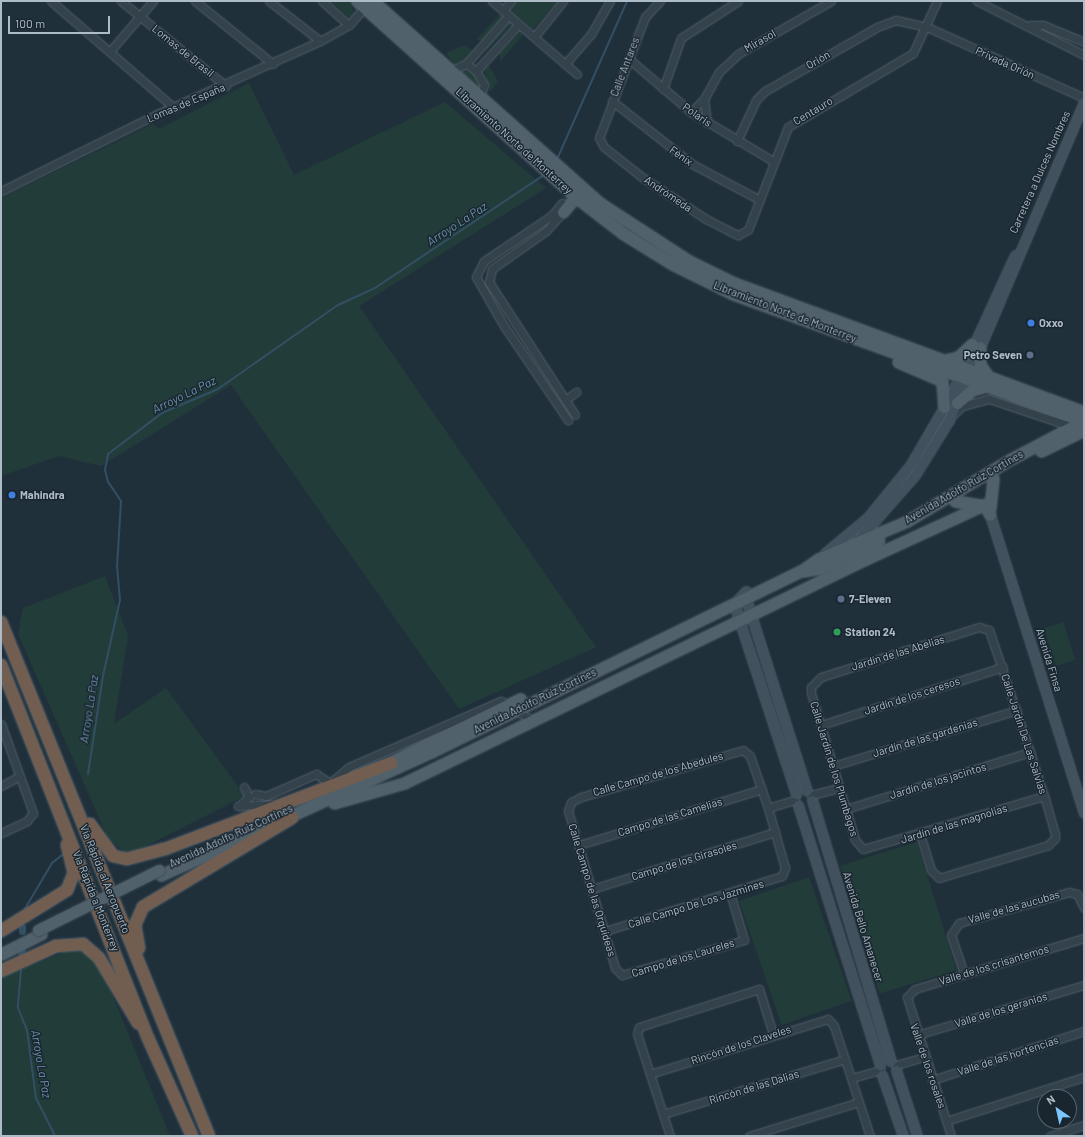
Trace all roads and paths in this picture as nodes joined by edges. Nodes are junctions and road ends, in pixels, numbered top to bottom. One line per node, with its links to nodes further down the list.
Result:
1 (51, 1): 26 (street)
2 (121, 1): 18 (street, Lomas de Brasil)
3 (153, 1): 18 (street)
4 (195, 1): 32 (street)
5 (269, 1): 25 (street)
6 (322, 1): 19 (street)
7 (492, 1): 17 (street)
8 (511, 1): 17 (street)
9 (564, 1): 23 (street)
10 (610, 1): 34 (street)
11 (660, 1): 31 (street, Calle Antares)
12 (738, 1): 40 (street)
13 (831, 1): 43 (street, Mirasol)
14 (937, 1): 22 (street, Centauro)
15 (977, 1): 21 (street)
16 (365, 3): 19 (street, Lomas de España); 35 (main road); 38 (main road, Libramiento Norte de Monterrey)
17 (506, 13): 20 (street); 28 (street)
18 (140, 16): 26 (street); 39 (street, Lomas de Brasil)
19 (349, 25): 25 (street, Lomas de España)
20 (518, 25): 23 (street); 30 (street)
21 (1030, 25): 24 (street); 27 (street)
22 (926, 27): 42 (street, Privada Orión); 51 (street, Orión); 52 (street, Centauro)
23 (535, 36): 34 (street)
24 (1083, 39): 27 (street)
25 (320, 41): 32 (street, Lomas de España)
26 (110, 50): 47 (street)
27 (1074, 50): 29 (street)
28 (479, 51): 30 (street); 33 (street)
29 (1084, 55)
30 (487, 58): 36 (street)
31 (629, 59): 40 (street, Polaris); 45 (street, Calle Antares)
32 (273, 64): 39 (street, Lomas de España)
33 (466, 64): 35 (street); 36 (street)
34 (565, 64): 37 (street)
35 (450, 69): 38 (street); 41 (main road)
36 (476, 71): 41 (street)
37 (577, 74)
38 (449, 83): 44 (main road, Libramiento Norte de Monterrey)
39 (226, 86): 47 (street, Lomas de España)
40 (663, 89): 48 (street, Polaris)
41 (481, 97): 44 (street); 53 (main road)
42 (1084, 98)
43 (704, 99): 48 (street, Mirasol); 49 (street)
44 (469, 101): 55 (main road, Libramiento Norte de Monterrey)
45 (612, 102): 50 (street, Calle Antares); 56 (street, Fénix)
46 (1084, 102): 61 (street, Carretera a Dulces Nombres)
47 (174, 108): 54 (street, Lomas de España)
48 (691, 112): 49 (street, Polaris)
49 (707, 123): 51 (street, Polaris)
50 (599, 138): 59 (street, Andrómeda)
51 (737, 141): 52 (street, Polaris)
52 (773, 161): 56 (street, Centauro)
53 (556, 166): 55 (main road); 58 (main road)
54 (1, 191)
55 (568, 199): 57 (main road, Libramiento Norte de Monterrey); 57 (main road); 58 (main road); 66 (street); 69 (street)
56 (758, 199): 59 (street, Centauro)
57 (589, 208): 60 (main road, Libramiento Norte de Monterrey)
58 (612, 213): 62 (main road)
59 (745, 233)
60 (825, 328): 62 (main road, Libramiento Norte de Monterrey); 67 (main road)
61 (976, 346): 62 (main road); 63 (street, Carretera a Dulces Nombres); 64 (main road)
62 (940, 364): 63 (main road, Libramiento Norte de Monterrey); 67 (main road)
63 (965, 372): 64 (main road, Libramiento Norte de Monterrey); 67 (street, Carretera a Dulces Nombres)
64 (988, 382): 67 (main road); 71 (main road, Libramiento Norte de Monterrey)
65 (576, 392): 66 (street)
66 (565, 400): 68 (street)
67 (950, 402): 70 (street, Carretera a Dulces Nombres); 78 (street, Carretera a Dulces Nombres)
68 (575, 416)
69 (568, 420)
70 (949, 420): 72 (street); 77 (street, Carretera a Dulces Nombres)
71 (1084, 423): 72 (main road, Avenida Adolfo Ruíz Cortines); 73 (main road, Avenida Adolfo Ruíz Cortines)
72 (1072, 427): 77 (main road, Avenida Adolfo Ruíz Cortines)
73 (993, 478): 74 (main road, Avenida Adolfo Ruíz Cortines); 75 (main road)
74 (955, 501): 75 (main road); 76 (main road, Avenida Adolfo Ruíz Cortines)
75 (988, 508): 79 (main road); 120 (street, Avenida Finsa)
76 (881, 539): 79 (main road); 80 (main road, Avenida Adolfo Ruíz Cortines)
77 (856, 542): 78 (main road, Avenida Adolfo Ruíz Cortines); 80 (street, Carretera a Dulces Nombres)
78 (818, 559): 81 (main road, Avenida Adolfo Ruíz Cortines); 82 (main road)
79 (866, 559): 83 (main road)
80 (838, 561): 81 (main road, Avenida Adolfo Ruíz Cortines)
81 (801, 571): 82 (main road, Avenida Adolfo Ruíz Cortines)
82 (740, 597): 83 (street, Avenida Bello Amanecer); 84 (street); 87 (main road, Avenida Adolfo Ruíz Cortines); 96 (main road)
83 (752, 616): 84 (main road); 91 (street, Avenida Bello Amanecer)
84 (740, 621): 90 (main road); 92 (street)
85 (1, 622): 113 (highway, Vía Rápida al Aeropuerto)
86 (989, 630): 89 (street, Calle Jardín De Las Salvias); 93 (street, Jardín de las Abelias)
87 (625, 656): 90 (main road); 96 (main road, Avenida Adolfo Ruíz Cortines)
88 (1, 665): 117 (highway, Vía Rápida a Monterrey)
89 (1003, 667): 97 (street, Calle Jardín De Las Salvias); 100 (street, Jardín de los ceresos)
90 (617, 679): 98 (main road)
91 (772, 683): 92 (street); 94 (street, Avenida Bello Amanecer)
92 (761, 687): 95 (street)
93 (811, 687): 100 (street, Calle Jardín de los Plumbagos)
94 (778, 702): 95 (street); 111 (street, Avenida Bello Amanecer)
95 (766, 706): 114 (street)
96 (514, 708): 98 (street); 101 (main road); 103 (main road, Avenida Adolfo Ruíz Cortines); 110 (street); 127 (main road, Avenida Adolfo Ruíz Cortines)
97 (1017, 710): 102 (street, Calle Jardín De Las Salvias); 104 (street, Jardín de las gardenias)
98 (533, 721): 101 (main road)
99 (1, 724): 105 (street)
100 (820, 725): 104 (street, Calle Jardín de los Plumbagos)
101 (473, 750): 121 (main road)
102 (1030, 752): 112 (street, Calle Jardín De Las Salvias); 119 (street, Jardín de los jacintos)
103 (391, 763): 116 (highway); 127 (main road, Avenida Adolfo Ruíz Cortines)
104 (833, 766): 108 (street, Calle Jardín de los Plumbagos)
105 (20, 776): 106 (street); 123 (street)
106 (1, 786)
107 (244, 787): 116 (street)
108 (839, 788): 111 (street); 119 (street, Calle Jardín de los Plumbagos)
109 (762, 789): 115 (street, Calle Campo de los Abedules); 118 (street); 125 (street, Campo de las Camelias)
110 (255, 794)
111 (810, 795): 114 (street); 114 (street); 131 (street, Avenida Bello Amanecer)
112 (1044, 796): 124 (street, Jardín de las magnolias); 124 (street, Calle Jardín De Las Salvias)
113 (73, 797): 116 (highway); 141 (highway, Vía Rápida al Aeropuerto)
114 (797, 800): 118 (street); 132 (street)
115 (571, 802): 125 (street, Calle Campo de las Orquídeas)
116 (278, 804)
117 (58, 807): 133 (highway); 150 (highway, Vía Rápida a Monterrey)
118 (768, 808): 122 (street)
119 (846, 809): 126 (street, Calle Jardín de los Plumbagos)
120 (1084, 813)
121 (292, 818): 141 (highway)
122 (775, 832): 128 (street, Campo de los Girasoles); 129 (street, Calle Campo De Los Jazmines)
123 (1, 833)
124 (920, 834): 126 (street, Jardín de las magnolias)
125 (579, 845): 128 (street, Calle Campo de las Orquídeas)
126 (863, 849)
127 (160, 873): 135 (main road, Avenida Adolfo Ruíz Cortines, bridge)
128 (592, 889): 134 (street, Calle Campo de las Orquídeas)
129 (730, 893): 134 (street, Calle Campo De Los Jazmines); 144 (street, Campo de los Laureles)
130 (1084, 908): 143 (street, Valle de las aucubas)
131 (850, 925): 132 (street); 137 (street, Avenida Bello Amanecer)
132 (838, 929): 138 (street)
133 (1, 931)
134 (605, 931): 144 (street, Calle Campo de las Orquídeas)
135 (39, 932): 139 (main road); 140 (main road)
136 (1084, 938): 143 (street, Valle de los crisantemos)
137 (855, 941): 138 (street); 153 (street, Avenida Bello Amanecer)
138 (842, 944): 154 (street)
139 (1, 949)
140 (1, 954)
141 (139, 963): 164 (highway, Vía Rápida al Aeropuerto)
142 (1, 971): 150 (highway)
143 (964, 974): 146 (street, Valle de los crisantemos)
144 (622, 975)
145 (1084, 985): 149 (street, Valle de los geranios)
146 (907, 997): 149 (street, Valle de los rosales)
147 (1084, 1031): 158 (street, Valle de las hortencias)
148 (773, 1034): 152 (street, Rincón de los Claveles); 155 (street, Rincón de los Claveles); 155 (street)
149 (917, 1036): 151 (street, Valle de los rosales)
150 (148, 1038): 163 (highway, Vía Rápida a Monterrey)
151 (924, 1057): 153 (street); 158 (street, Valle de los rosales)
152 (845, 1059): 157 (street); 160 (street, Rincón de las Dalias)
153 (894, 1066): 154 (street); 154 (street); 169 (street, Avenida Bello Amanecer)
154 (881, 1070): 157 (street); 168 (street)
155 (650, 1074): 160 (street)
156 (1084, 1077): 161 (street)
157 (852, 1078): 159 (street)
158 (932, 1080): 161 (street, Valle de los rosales)
159 (859, 1102): 166 (street); 167 (street)
160 (663, 1114): 165 (street)
161 (946, 1121): 170 (street, Valle de los rosales)
162 (1084, 1125): 171 (street)
163 (192, 1136)
164 (209, 1136)
165 (670, 1136)
166 (749, 1136)
167 (870, 1136)
168 (903, 1136)
169 (917, 1136)
170 (951, 1136)
171 (1050, 1136)

